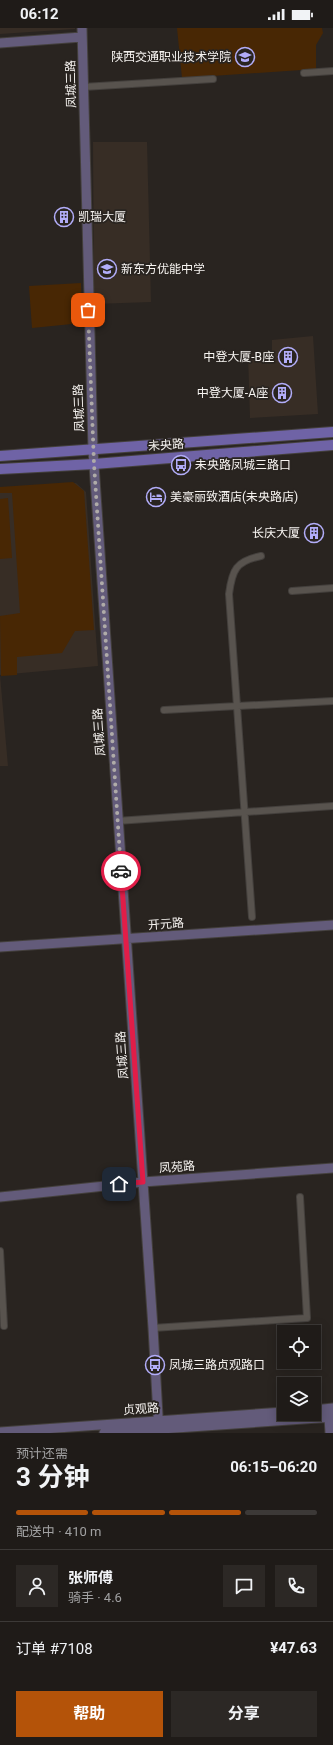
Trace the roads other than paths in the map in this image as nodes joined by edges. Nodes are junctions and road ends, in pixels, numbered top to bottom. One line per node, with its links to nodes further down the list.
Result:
1 (82, 32): 2 (street); 6 (street, 凤城三路)
2 (0, 43)
3 (333, 72): 4 (street)
4 (304, 73)
5 (213, 80): 6 (street)
6 (83, 87): 9 (street, 凤城三路)
7 (333, 432): 9 (main road, 未央路)
8 (333, 445): 11 (main road, 未央路)
9 (93, 450): 10 (main road, 未央路); 11 (street, 凤城三路)
10 (0, 456)
11 (94, 464): 12 (main road, 未央路); 21 (street, 凤城三路)
12 (0, 469)
13 (261, 556): 17 (street)
14 (333, 588): 15 (street)
15 (292, 591)
16 (333, 700): 17 (street)
17 (237, 706): 18 (street); 20 (street)
18 (164, 710)
19 (333, 806): 20 (street)
20 (245, 813): 21 (street); 22 (street)
21 (117, 821): 24 (street, 凤城三路)
22 (252, 917)
23 (333, 925): 24 (street, 开元路)
24 (126, 939): 25 (street, 开元路); 27 (street, 凤城三路)
25 (0, 948)
26 (333, 1168): 27 (street, 凤苑路)
27 (143, 1182): 28 (street, 凤苑路); 32 (street, 凤城三路)
28 (0, 1197)
29 (300, 1197): 32 (street)
30 (0, 1251): 31 (street)
31 (4, 1326)
32 (153, 1328): 37 (street, 凤城三路)
33 (333, 1408): 34 (street)
34 (321, 1409)
35 (277, 1413): 37 (street, 贞观路)
36 (331, 1417): 37 (street, 贞观路); 40 (street)
37 (159, 1427): 38 (street, 贞观路); 39 (street, 贞观路)
38 (0, 1432)
39 (104, 1433)
40 (330, 1433)

